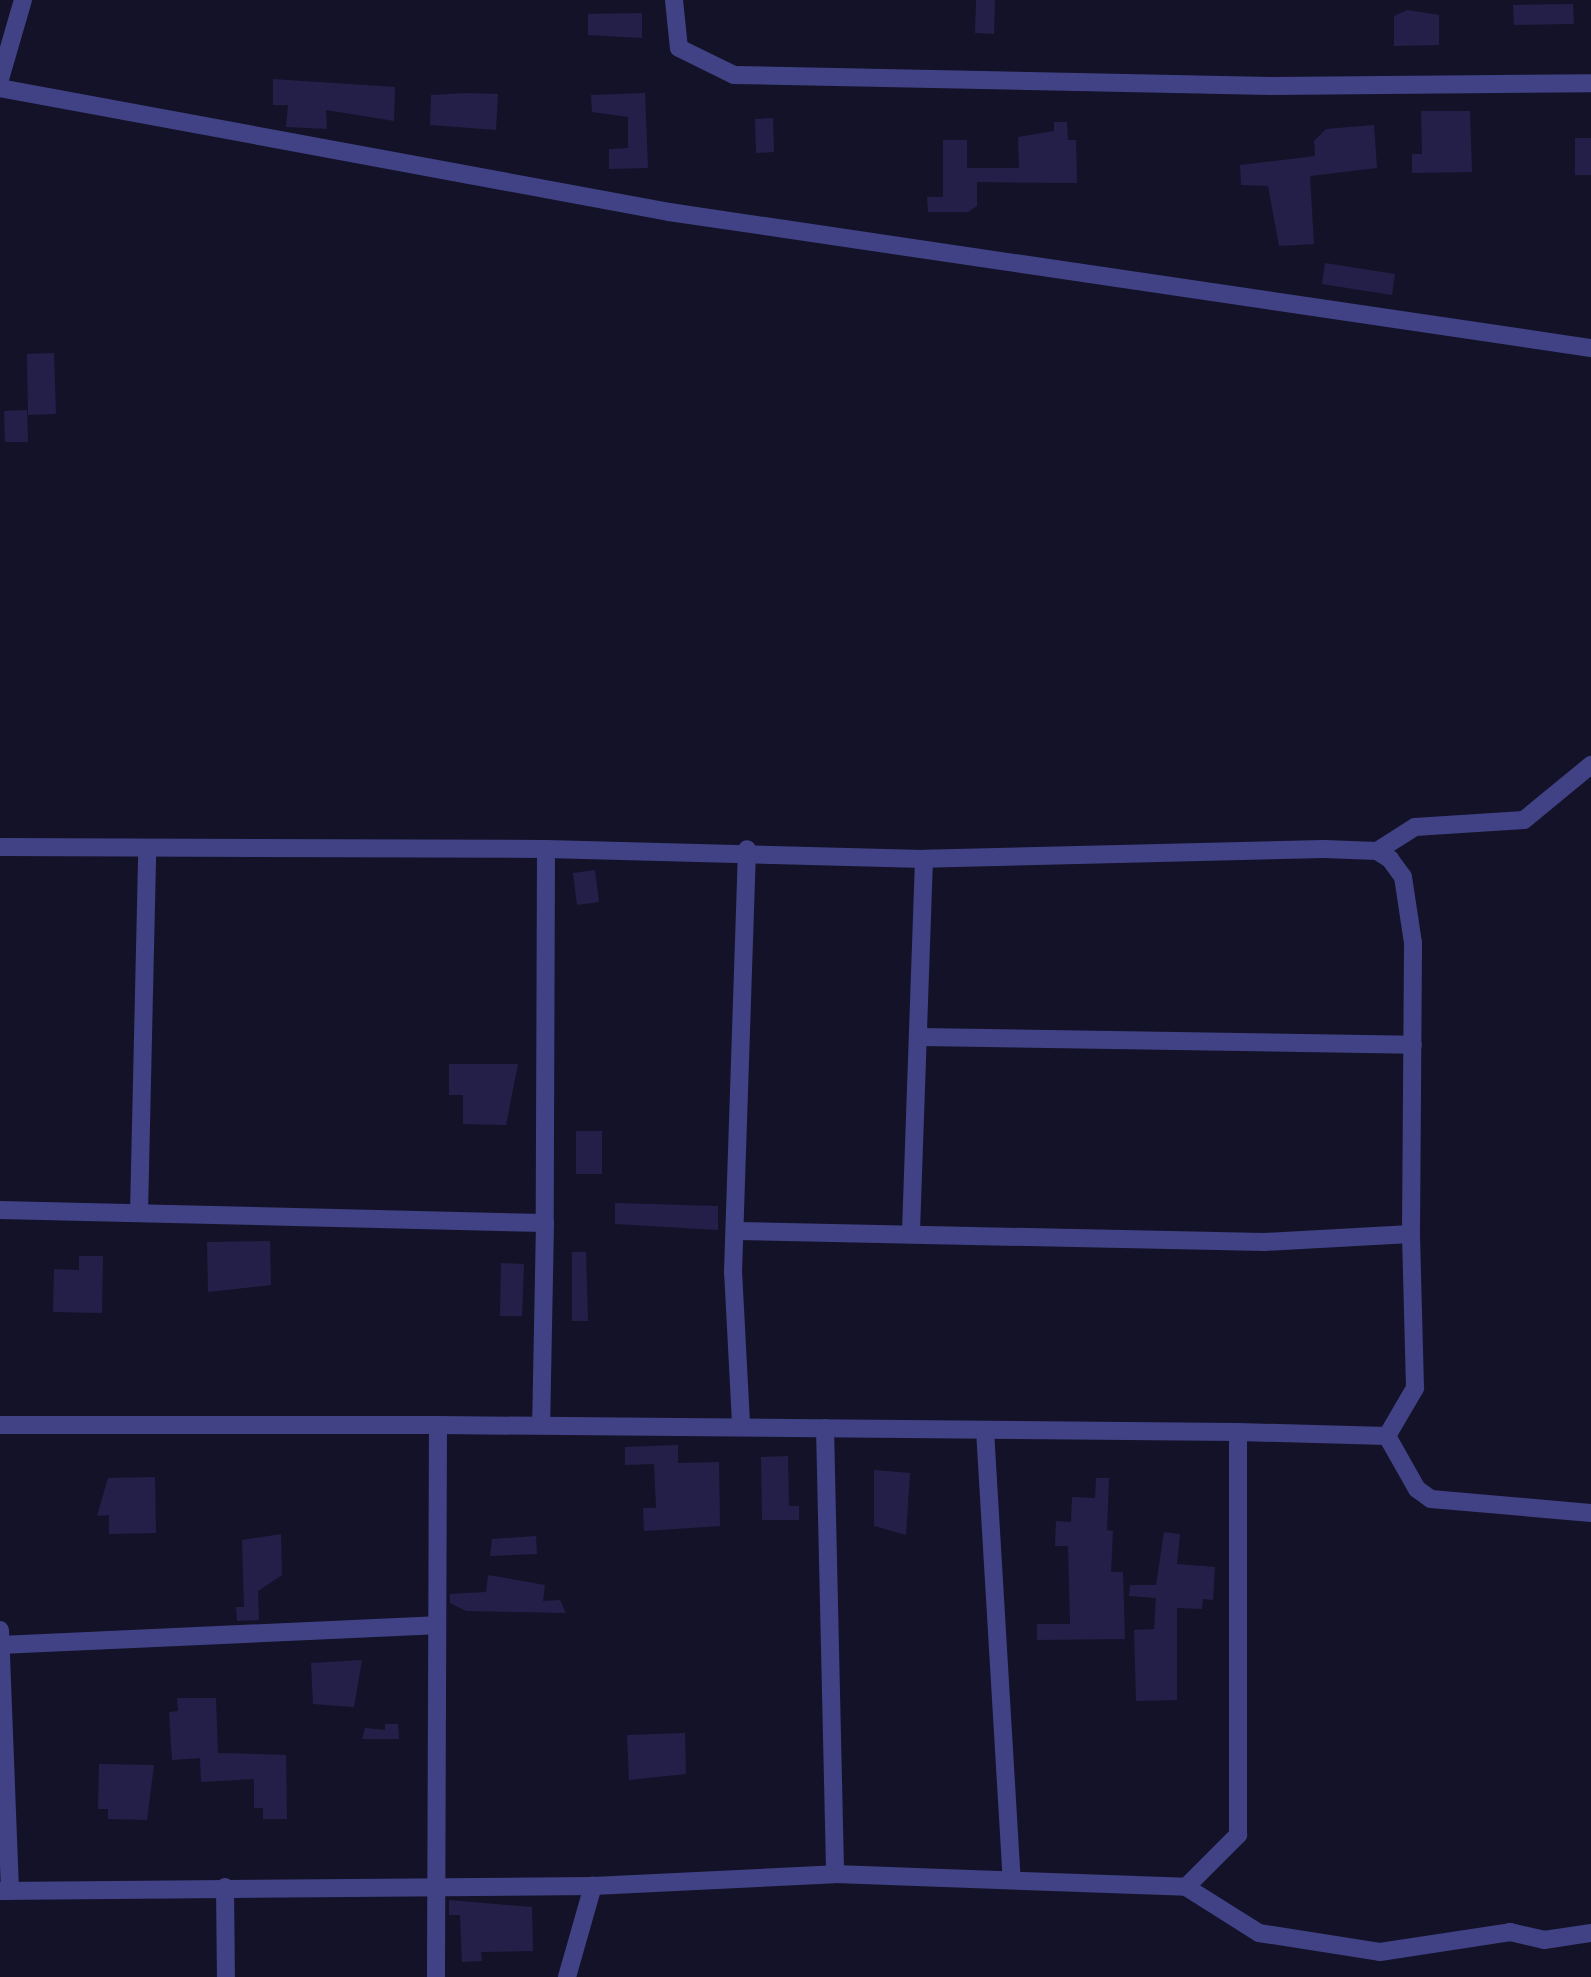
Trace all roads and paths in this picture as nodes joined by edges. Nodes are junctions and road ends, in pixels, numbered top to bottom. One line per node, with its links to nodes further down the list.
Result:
1 (23, 0): 3 (street)
2 (674, 0): 4 (street)
3 (0, 79)
4 (1591, 83)
5 (0, 88): 6 (street)
6 (1591, 348)
7 (1591, 765): 12 (street)
8 (0, 847): 9 (street)
9 (147, 848): 10 (street); 17 (street)
10 (546, 849): 11 (street); 18 (street)
11 (747, 849): 13 (street); 20 (street)
12 (1377, 851): 13 (street); 15 (street)
13 (924, 859): 14 (street)
14 (921, 1038): 15 (street); 19 (street)
15 (1413, 1045): 21 (street)
16 (0, 1210): 17 (street)
17 (140, 1213): 18 (street)
18 (546, 1223): 23 (street)
19 (912, 1230): 20 (street); 21 (street)
20 (737, 1231): 22 (street)
21 (1410, 1234): 29 (street)
22 (741, 1423): 23 (street); 26 (street)
23 (540, 1424): 25 (street)
24 (0, 1425): 25 (street)
25 (438, 1425): 31 (street)
26 (825, 1428): 27 (street); 34 (street)
27 (985, 1430): 28 (street); 35 (street)
28 (1238, 1432): 29 (street); 38 (street)
29 (1387, 1436): 30 (street)
30 (1591, 1513)
31 (436, 1626): 33 (street); 36 (street)
32 (0, 1630): 33 (street)
33 (0, 1645): 40 (street)
34 (835, 1874): 35 (street); 37 (street)
35 (1012, 1880): 38 (street)
36 (436, 1885): 37 (street); 39 (street); 43 (street)
37 (593, 1886): 44 (street)
38 (1186, 1887): 41 (street)
39 (225, 1888): 40 (street); 42 (street)
40 (5, 1891)
41 (1591, 1933)
42 (226, 1977)
43 (436, 1977)
44 (566, 1977)

